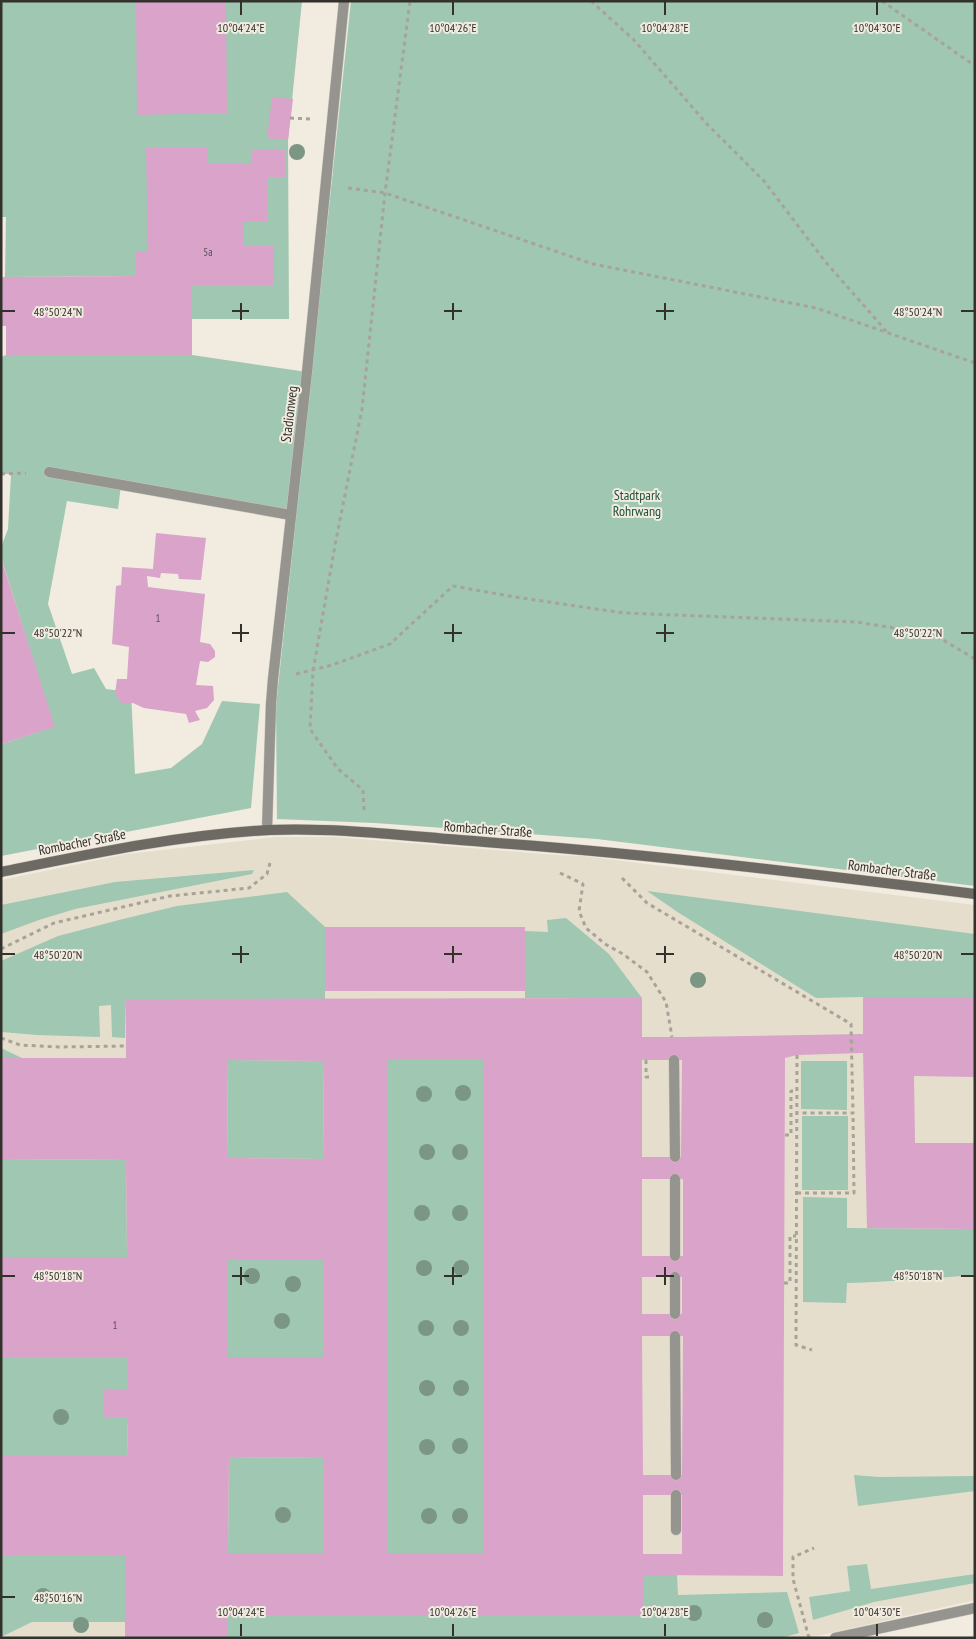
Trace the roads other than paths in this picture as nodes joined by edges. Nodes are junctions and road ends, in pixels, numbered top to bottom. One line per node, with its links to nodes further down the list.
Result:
1 (344, 1): 3 (street, Stadionweg)
2 (49, 472): 3 (street)
3 (291, 514): 4 (street, Stadionweg)
4 (267, 830): 5 (main road, Rombacher Straße); 6 (main road, Rombacher Straße)
5 (1, 872)
6 (975, 894)
7 (674, 1060): 8 (street)
8 (675, 1157)
9 (675, 1179): 10 (street)
10 (675, 1256)
11 (675, 1277): 12 (street)
12 (675, 1314)
13 (675, 1336): 14 (street)
14 (676, 1475)
15 (676, 1495): 16 (street)
16 (676, 1530)
17 (975, 1608): 18 (street)
18 (836, 1638)

